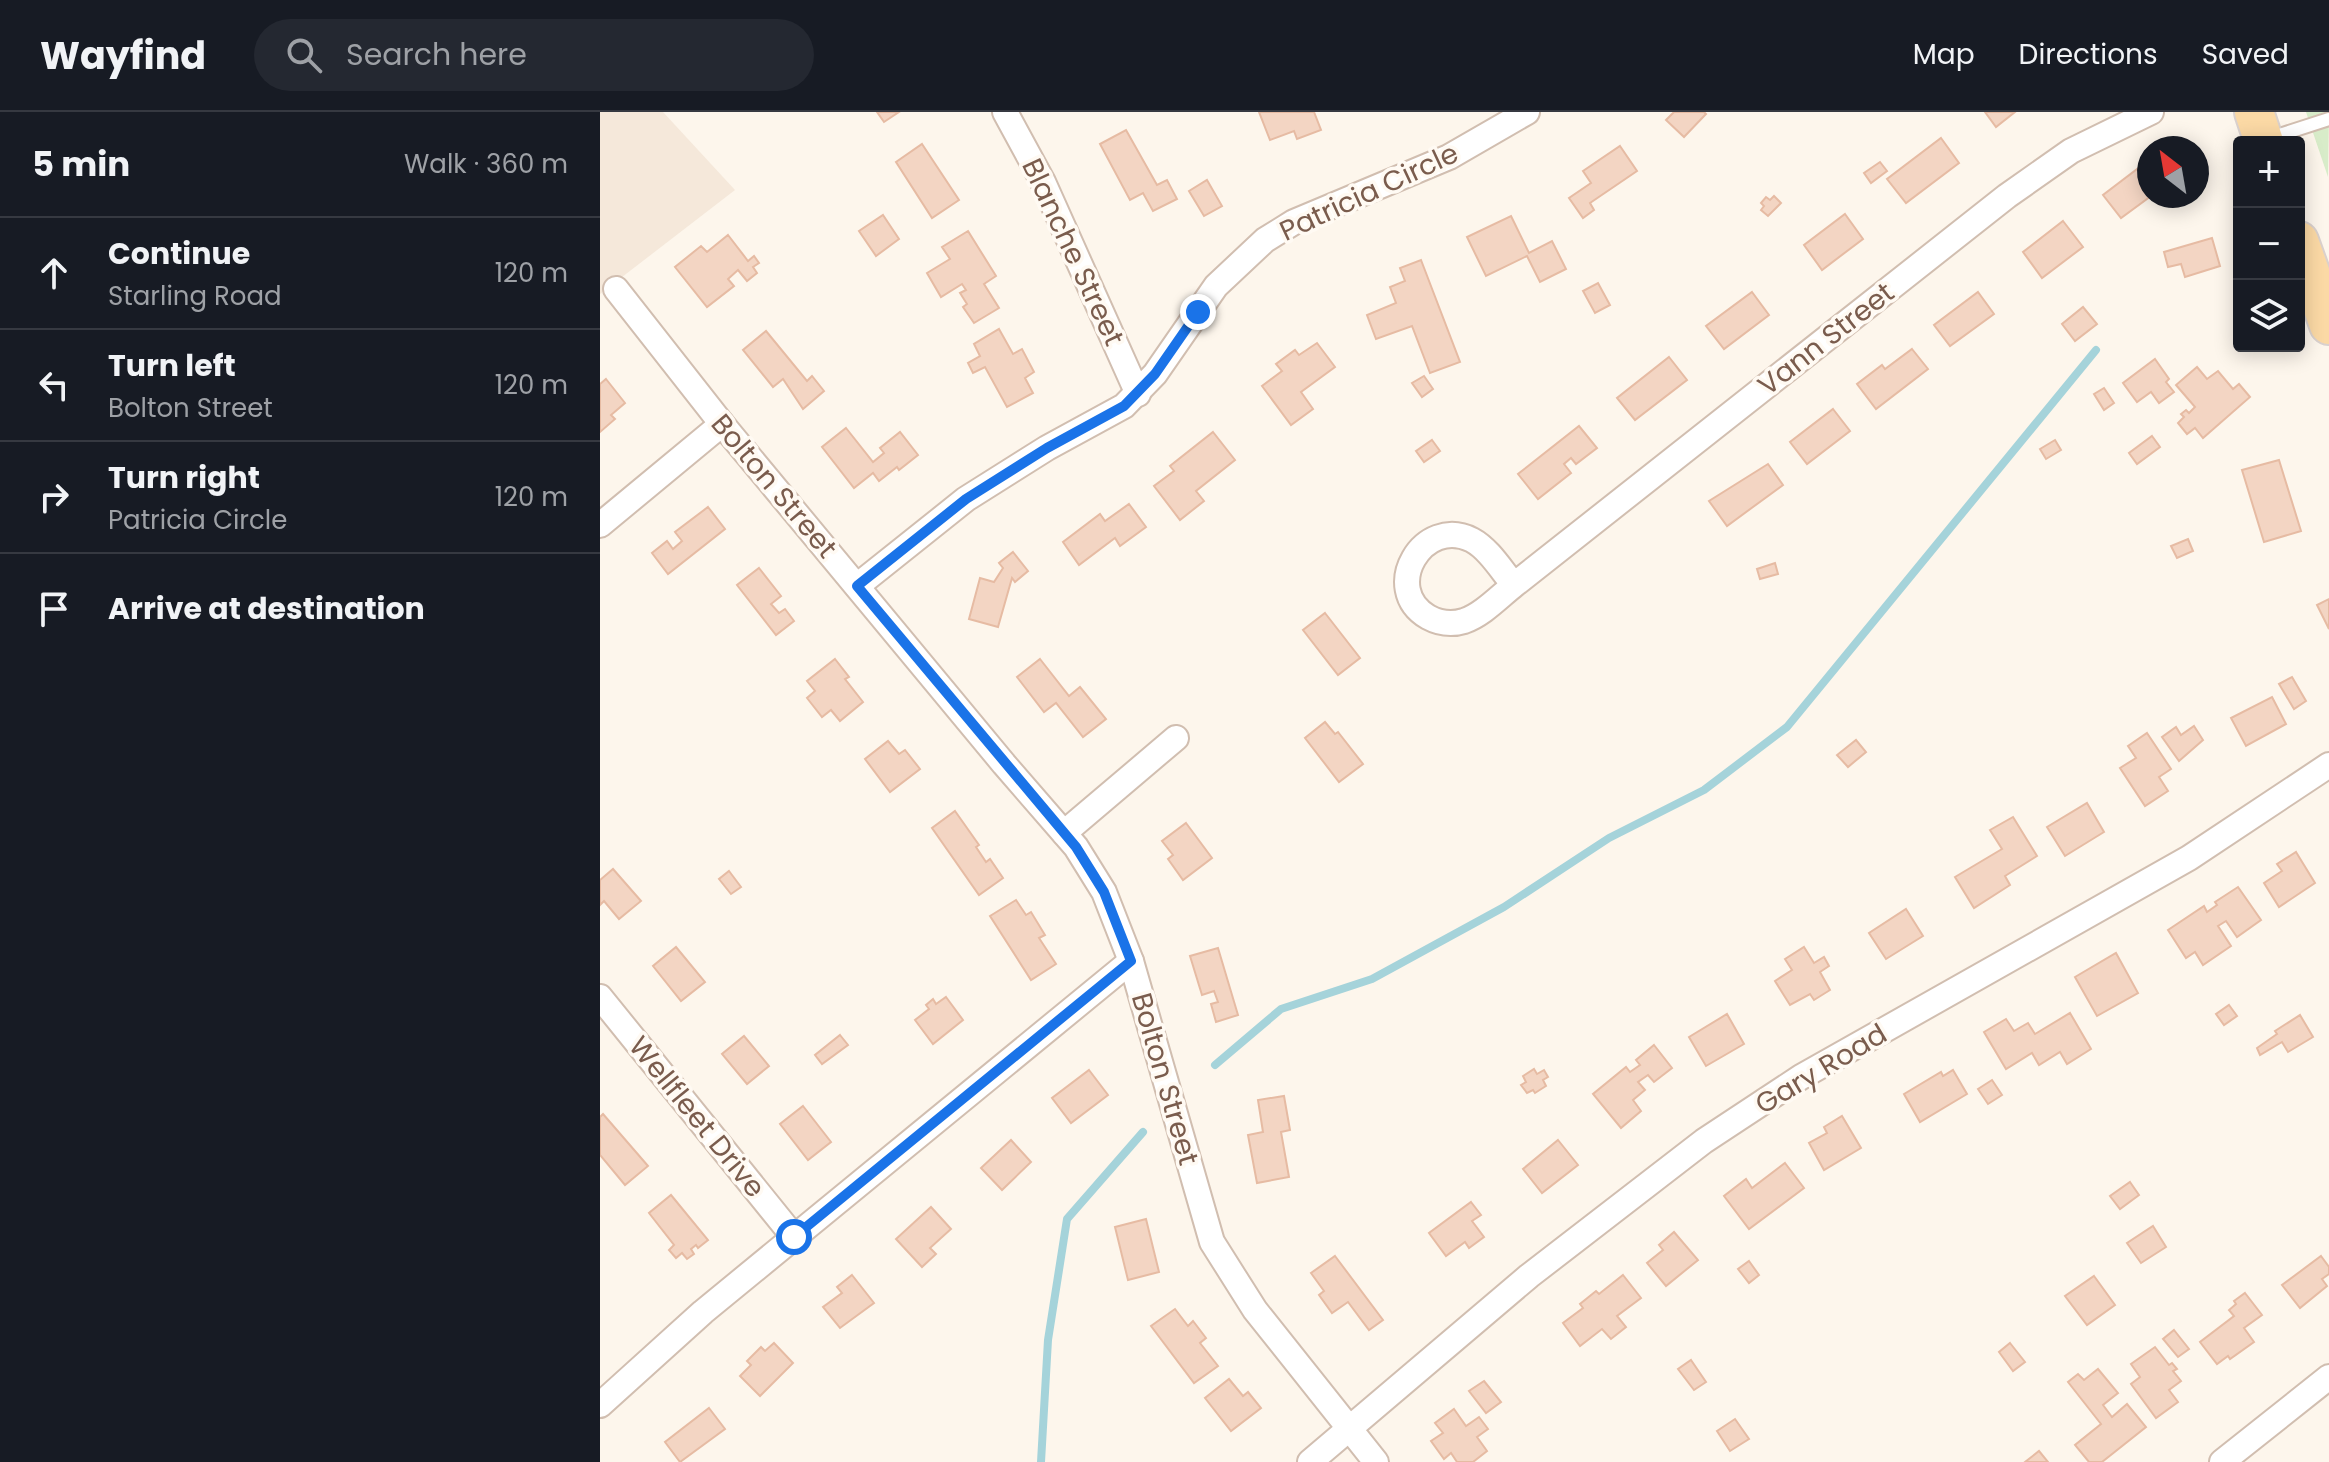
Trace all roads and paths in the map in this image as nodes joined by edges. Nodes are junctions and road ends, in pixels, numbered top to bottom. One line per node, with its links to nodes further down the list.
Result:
1 (1005, 112): 9 (street, Blanche Street)
2 (1527, 112): 9 (street, Patricia Circle)
3 (2151, 112): 12 (street, Vann Street)
4 (2329, 119): 5 (lane)
5 (2260, 131)
6 (2305, 258): 8 (main road)
7 (616, 289): 10 (street, Bolton Street)
8 (2329, 325)
9 (1138, 394): 13 (street, Patricia Circle)
10 (722, 424): 11 (street); 13 (street, Bolton Street)
11 (600, 525)
12 (1514, 585)
13 (857, 586): 16 (street, Bolton Street)
14 (1176, 738): 16 (street)
15 (2329, 765): 22 (street, Gary Road)
16 (1064, 833): 17 (street, Bolton Street)
17 (1131, 961): 19 (street); 22 (street, Bolton Street)
18 (600, 997): 19 (street, Wellfleet Drive)
19 (794, 1237): 21 (street)
20 (2329, 1377): 25 (street)
21 (600, 1405)
22 (1351, 1428): 23 (street, Gary Road); 24 (street, Bolton Street)
23 (1310, 1462)
24 (1376, 1462)
25 (2222, 1462)

